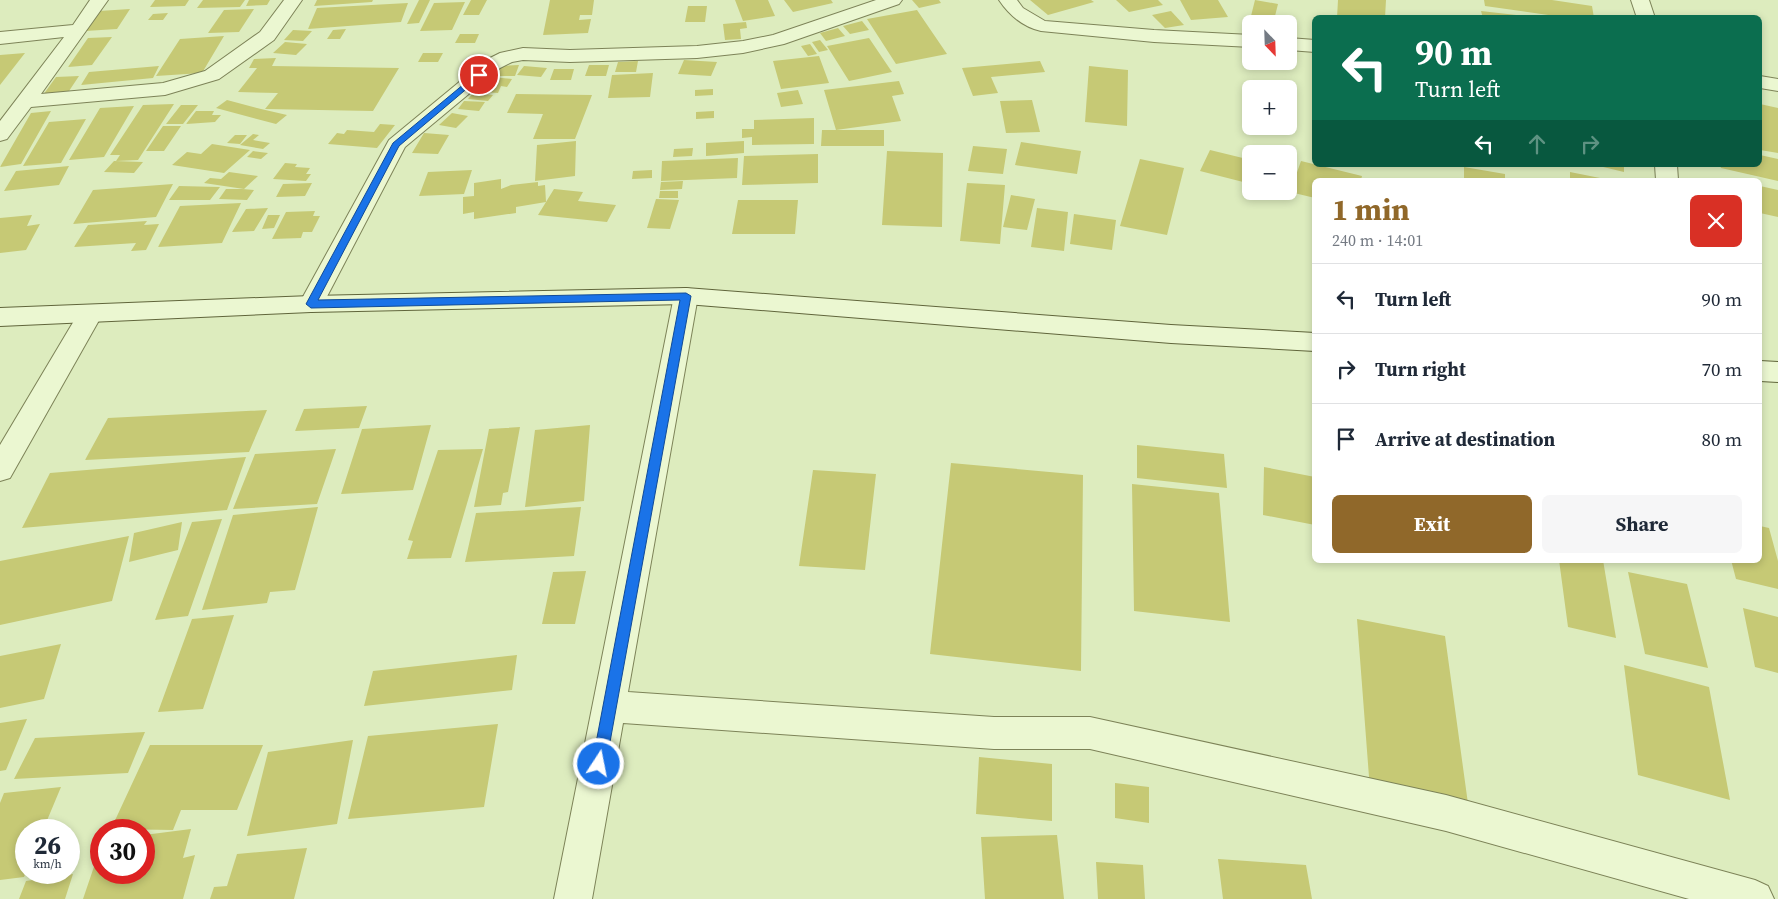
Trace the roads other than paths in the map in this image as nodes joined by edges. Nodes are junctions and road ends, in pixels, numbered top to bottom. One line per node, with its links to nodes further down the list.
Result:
1 (99, 0): 7 (street)
2 (293, 0): 14 (street)
3 (893, 0): 17 (street)
4 (1008, 0): 9 (street)
5 (1640, 0): 6 (street)
6 (1645, 15)
7 (79, 30): 8 (street); 14 (street)
8 (0, 38)
9 (1242, 41)
10 (1298, 45): 11 (street)
11 (1312, 46)
12 (1762, 82): 13 (street)
13 (1778, 85)
14 (24, 102): 15 (street)
15 (0, 136)
16 (686, 296): 17 (street); 20 (street); 24 (street)
17 (311, 304): 18 (street)
18 (90, 314): 19 (street); 23 (street)
19 (0, 317)
20 (1312, 342)
21 (1762, 371): 22 (street)
22 (1778, 372)
23 (0, 470)
24 (609, 706): 25 (street); 26 (street)
25 (573, 899)
26 (1755, 899)

